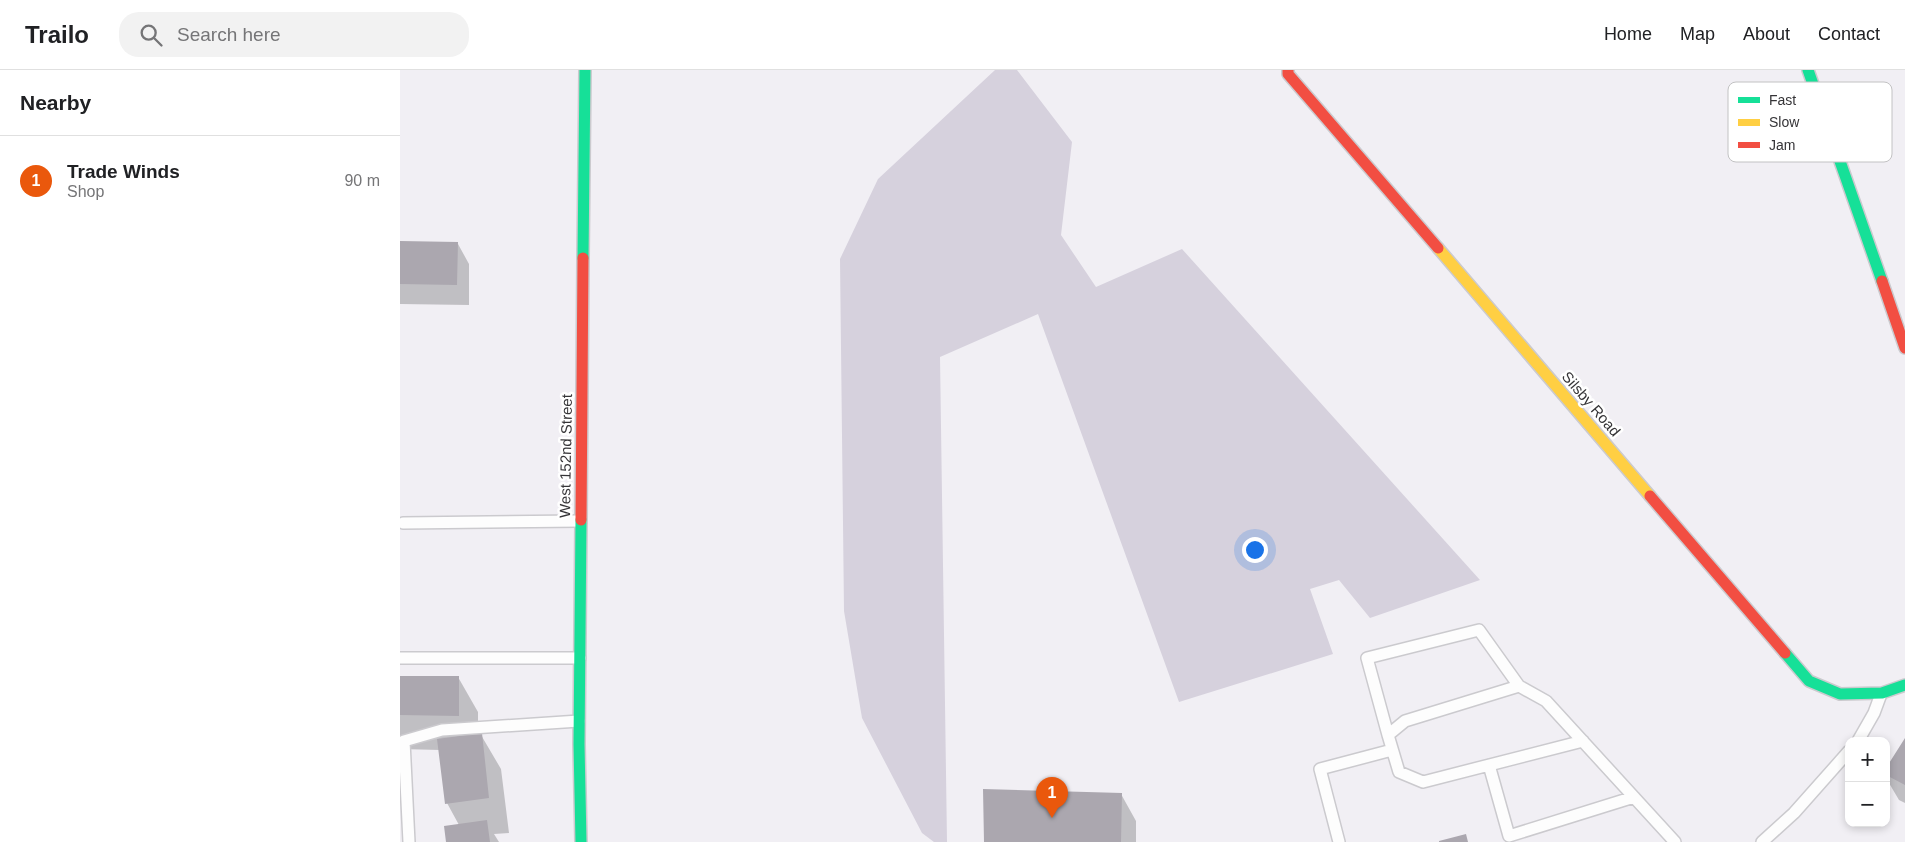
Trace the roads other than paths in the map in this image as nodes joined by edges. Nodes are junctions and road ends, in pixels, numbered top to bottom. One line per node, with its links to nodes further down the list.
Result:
1 (585, 70): 7 (street, West 152nd Street)
2 (1288, 70): 13 (street, Silsby Road)
3 (1808, 70): 4 (street)
4 (1812, 82)
5 (1840, 162): 6 (street)
6 (1905, 348)
7 (581, 521): 8 (lane); 10 (street, West 152nd Street)
8 (403, 523)
9 (400, 658): 10 (lane)
10 (580, 658): 14 (street, West 152nd Street)
11 (1905, 685): 13 (street, Silsby Road)
12 (1519, 686): 15 (lane); 15 (lane); 17 (lane)
13 (1882, 693): 16 (lane)
14 (579, 721): 22 (lane); 23 (street, West 152nd Street)
15 (1388, 735): 18 (lane)
16 (1860, 737)
17 (1582, 741): 20 (lane); 21 (lane)
18 (1392, 750): 20 (lane); 24 (lane)
19 (1845, 756): 26 (lane)
20 (1489, 765): 21 (lane)
21 (1634, 797): 25 (lane)
22 (409, 842)
23 (581, 842)
24 (1339, 842)
25 (1675, 842)
26 (1762, 842)

